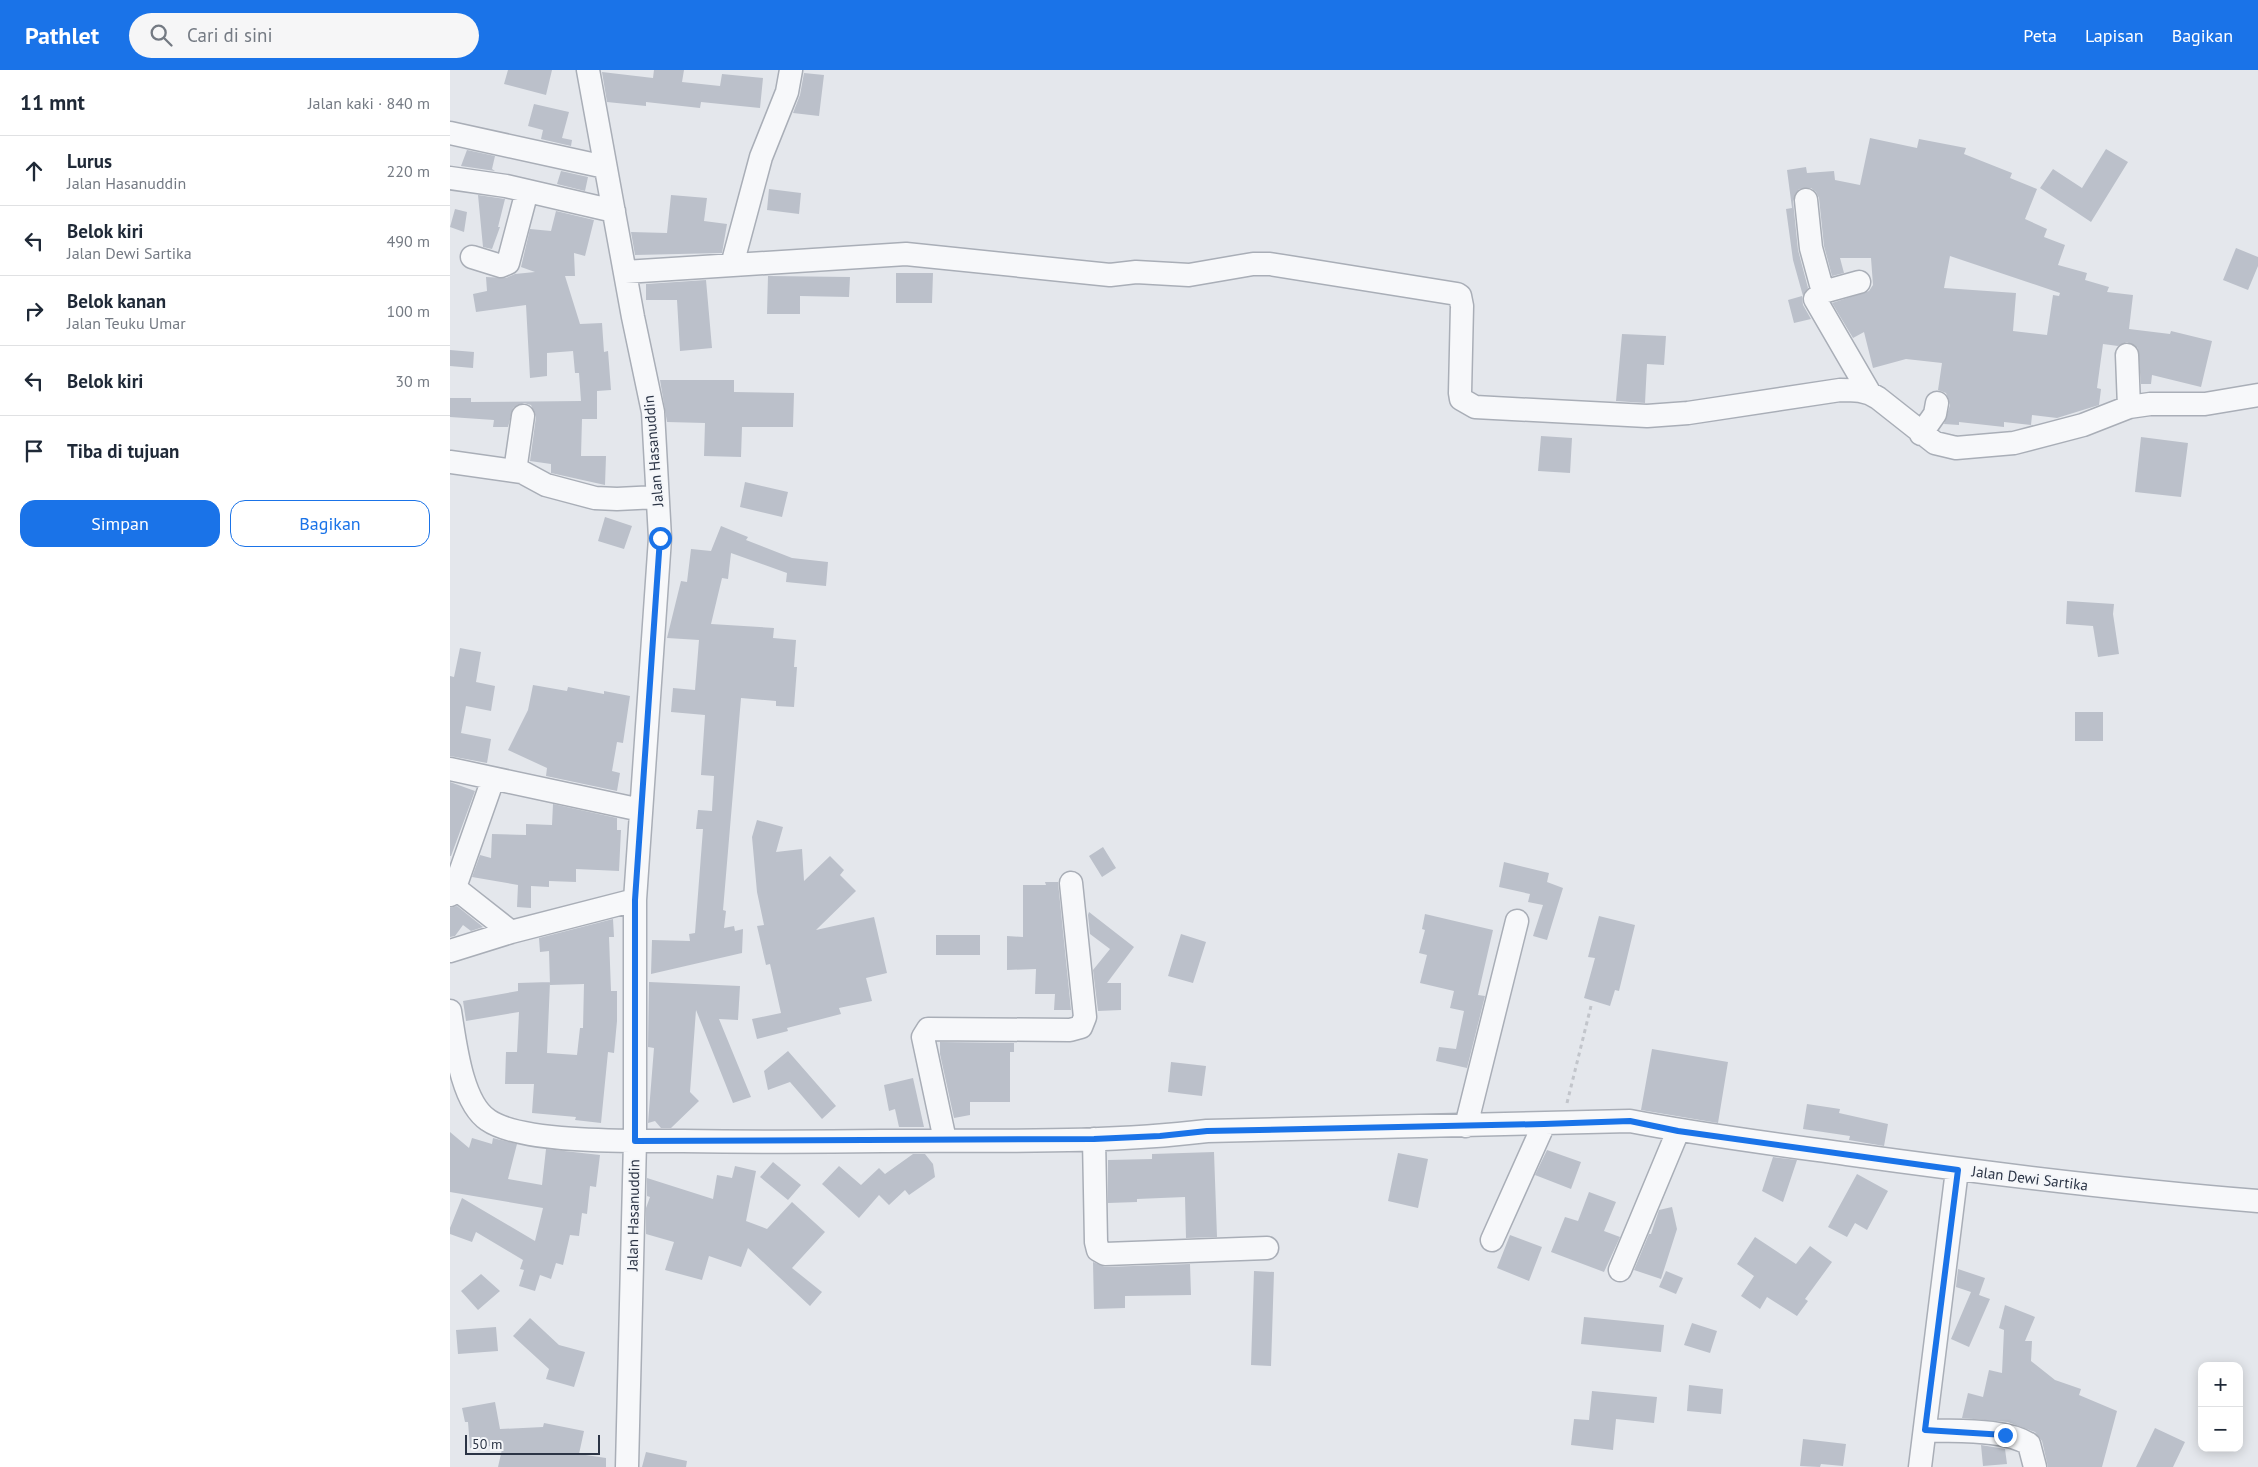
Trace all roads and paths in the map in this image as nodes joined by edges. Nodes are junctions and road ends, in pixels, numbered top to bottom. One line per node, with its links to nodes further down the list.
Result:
1 (588, 70): 4 (street, Jalan Hasanuddin)
2 (791, 70): 10 (street)
3 (450, 133): 4 (street)
4 (605, 167): 8 (street, Jalan Hasanuddin)
5 (450, 178): 6 (street)
6 (527, 192): 8 (street); 9 (street)
7 (1806, 200): 13 (street)
8 (614, 212): 11 (street, Jalan Hasanuddin)
9 (472, 256)
10 (732, 265): 11 (street); 15 (street)
11 (625, 272): 23 (street, Jalan Hasanuddin)
12 (1859, 282): 13 (street)
13 (1823, 292): 15 (street)
14 (2127, 355): 18 (street)
15 (1869, 392): 20 (street)
16 (2258, 396): 18 (street)
17 (1937, 403): 20 (street)
18 (2129, 407): 20 (street)
19 (523, 416): 22 (street)
20 (1921, 434)
21 (450, 462): 22 (street)
22 (515, 471): 23 (street)
23 (657, 497): 26 (street, Jalan Hasanuddin)
24 (450, 769): 25 (street)
25 (494, 778): 26 (street); 28 (street)
26 (641, 810): 29 (street, Jalan Hasanuddin)
27 (1072, 883): 39 (street)
28 (452, 888): 31 (street)
29 (635, 900): 31 (street); 40 (street, Jalan Hasanuddin)
30 (1517, 921): 36 (street)
31 (510, 932): 32 (street)
32 (450, 951)
33 (1591, 1006): 35 (path)
34 (450, 1011): 40 (street, Jalan Dewi Sartika)
35 (1553, 1123): 36 (street, Jalan Dewi Sartika); 37 (street, Jalan Dewi Sartika); 43 (street)
36 (1466, 1126): 38 (street, Jalan Dewi Sartika)
37 (1678, 1131): 41 (street, Jalan Dewi Sartika); 45 (street)
38 (1094, 1139): 39 (street, Jalan Dewi Sartika); 44 (street)
39 (945, 1140): 40 (street, Jalan Dewi Sartika)
40 (635, 1141): 47 (street, Jalan Hasanuddin)
41 (1958, 1170): 42 (street, Jalan Dewi Sartika); 46 (street)
42 (2258, 1201)
43 (1492, 1240)
44 (1267, 1248)
45 (1620, 1270)
46 (1925, 1430): 48 (street); 49 (street)
47 (627, 1467)
48 (1920, 1467)
49 (2035, 1467)

